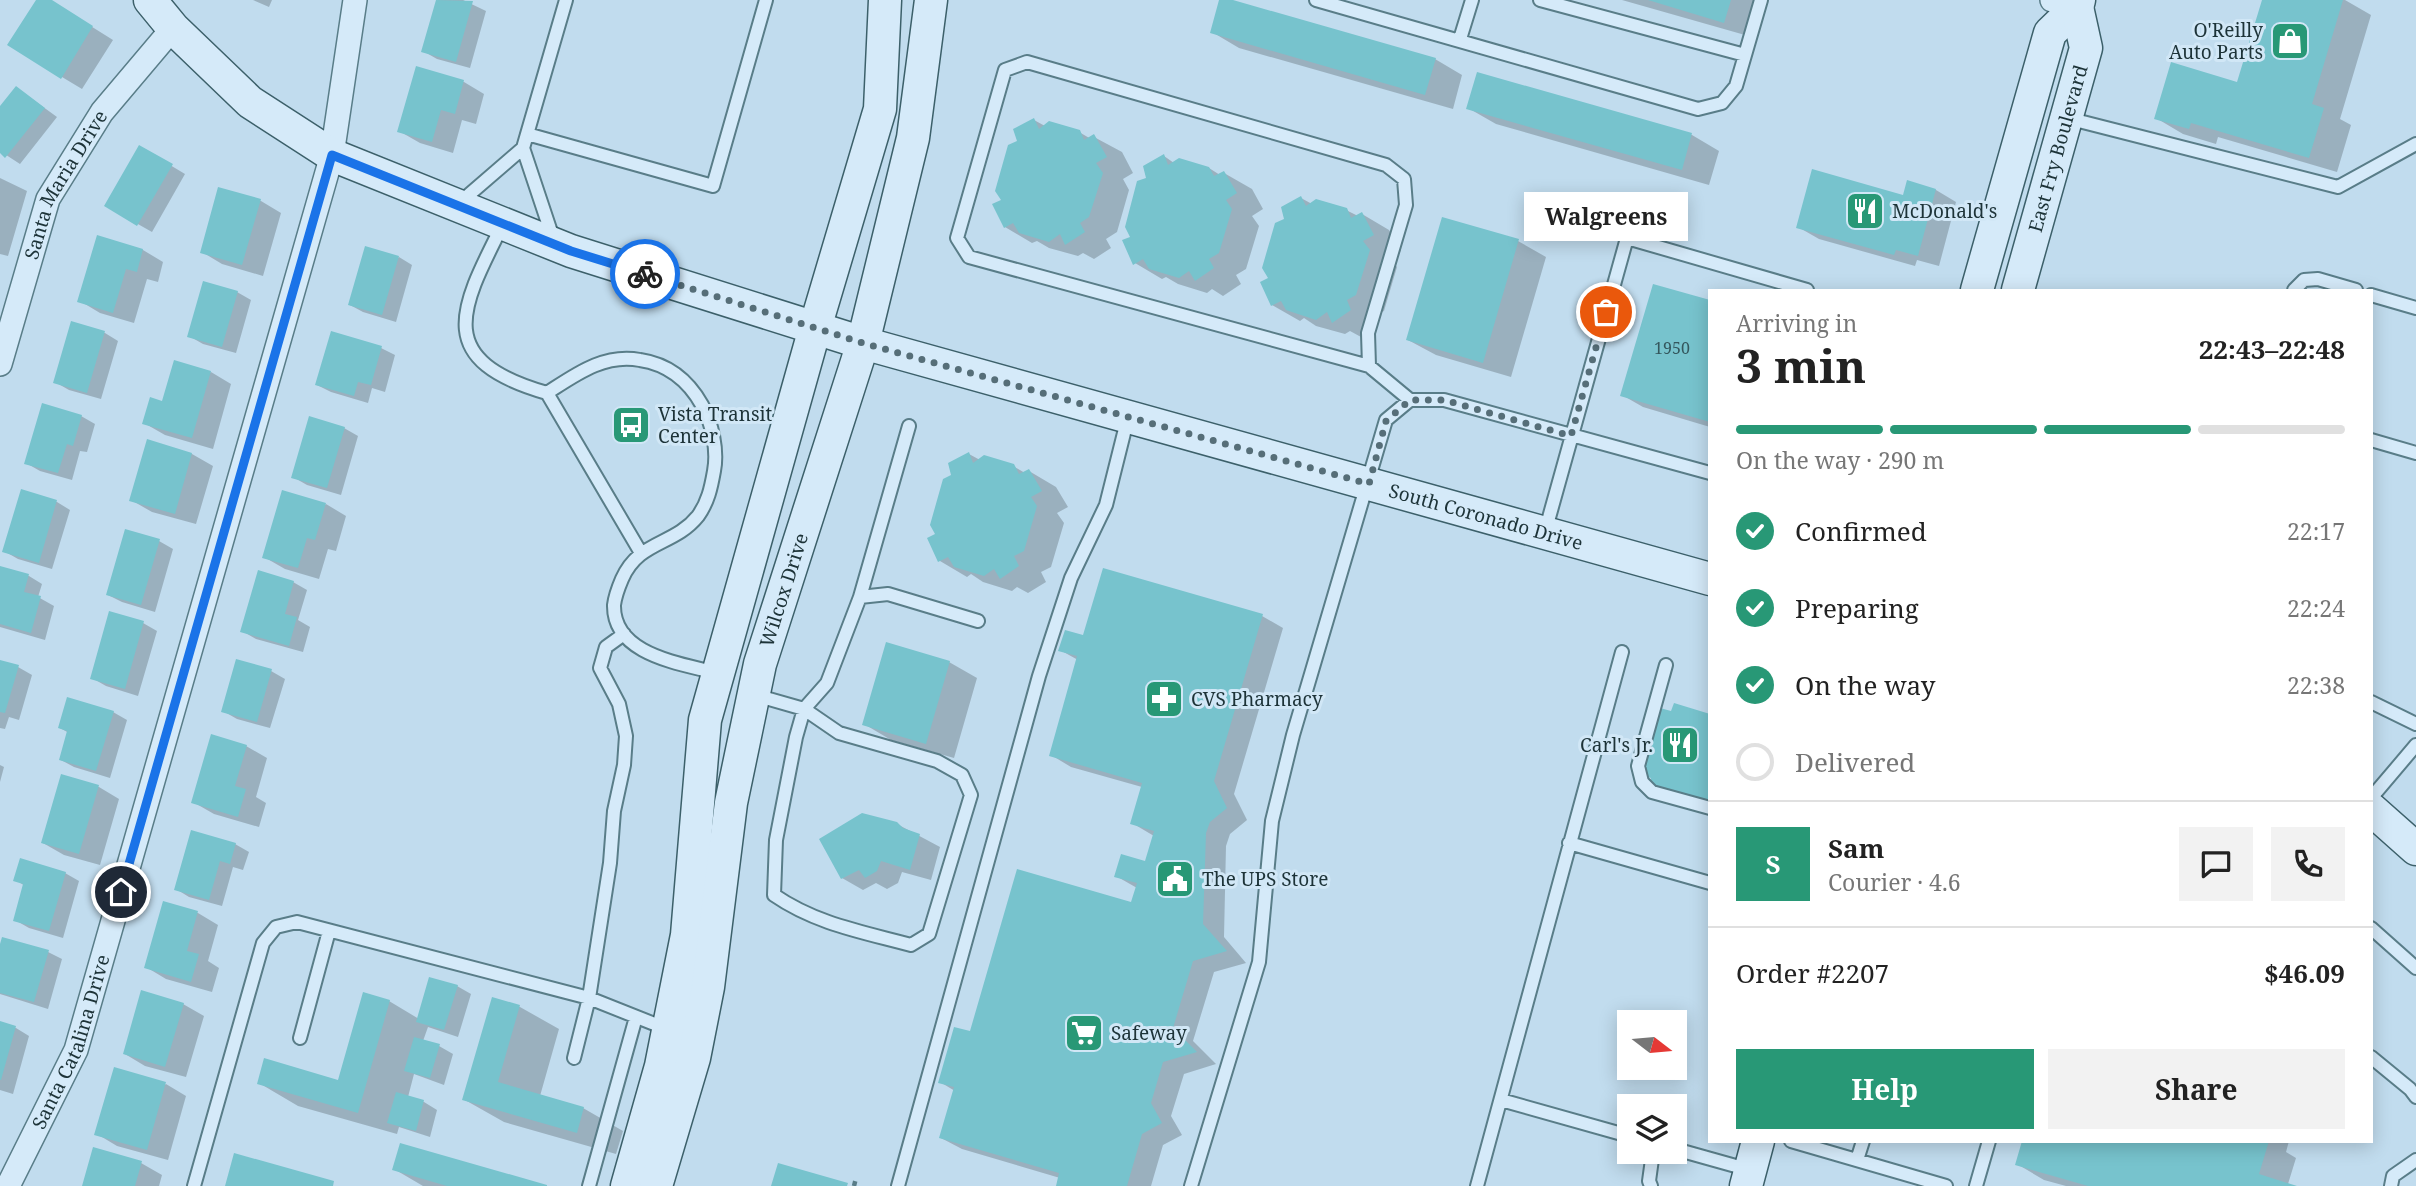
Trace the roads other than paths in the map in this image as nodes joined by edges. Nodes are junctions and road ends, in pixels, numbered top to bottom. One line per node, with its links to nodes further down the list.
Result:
1 (150, 0): 12 (street, South Coronado Drive)
2 (355, 0): 19 (street, Santa Catalina Drive)
3 (566, 0): 16 (lane)
4 (766, 0): 16 (lane)
5 (885, 0): 30 (street, Wilcox Drive)
6 (931, 0): 31 (street, Wilcox Drive)
7 (1316, 0): 13 (lane)
8 (1472, 0): 13 (lane)
9 (1540, 0): 14 (lane)
10 (1761, 0): 14 (lane)
11 (2069, 2): 15 (street, East Fry Boulevard); 24 (street, East Fry Boulevard)
12 (173, 28): 19 (street, South Coronado Drive); 32 (street, Santa Maria Drive)
13 (1461, 39): 14 (lane)
14 (1745, 55)
15 (2067, 118): 17 (lane); 25 (street, East Fry Boulevard)
16 (527, 134): 18 (lane)
17 (2416, 144)
18 (523, 148): 20 (lane); 22 (lane)
19 (332, 155): 20 (street, South Coronado Drive); 83 (street, Santa Catalina Drive)
20 (457, 205): 21 (street, South Coronado Drive)
21 (503, 224): 22 (street, South Coronado Drive); 34 (lane)
22 (555, 244): 30 (street, South Coronado Drive)
23 (1804, 289): 38 (lane)
24 (1977, 289)
25 (2018, 289)
26 (2295, 289): 27 (lane)
27 (2353, 289)
28 (2373, 296): 29 (lane)
29 (2416, 308)
30 (815, 328): 31 (street, South Coronado Drive); 51 (street, Wilcox Drive)
31 (863, 343): 36 (street, South Coronado Drive); 52 (street, Wilcox Drive)
32 (0, 363)
33 (1369, 366): 33 (lane); 35 (lane)
34 (547, 393): 44 (lane); 44 (lane)
35 (1410, 400): 38 (lane); 42 (lane)
36 (1128, 417): 42 (street, South Coronado Drive); 88 (lane)
37 (909, 426): 46 (lane)
38 (1571, 436): 41 (lane); 43 (lane)
39 (2373, 441): 40 (lane)
40 (2416, 453)
41 (1708, 472)
42 (1369, 484): 43 (street, South Coronado Drive); 89 (lane)
43 (1544, 533): 45 (street, South Coronado Drive)
44 (641, 553): 48 (lane)
45 (1708, 578)
46 (860, 597): 47 (lane); 54 (lane)
47 (978, 621)
48 (624, 634): 51 (lane); 66 (lane)
49 (1622, 652): 60 (lane)
50 (1667, 665): 58 (lane)
51 (718, 674): 68 (street, Wilcox Drive)
52 (754, 695): 54 (lane); 68 (street, Wilcox Drive)
53 (2373, 703): 55 (lane)
54 (804, 709): 54 (lane)
55 (2416, 724)
56 (2416, 745): 57 (lane)
57 (2373, 795)
58 (1708, 807)
59 (2373, 811): 61 (street)
60 (1569, 844): 62 (lane); 73 (lane)
61 (2416, 849)
62 (1708, 882)
63 (329, 930): 66 (lane); 69 (lane); 84 (lane)
64 (2373, 930): 65 (lane)
65 (2416, 968)
66 (589, 998): 67 (lane); 70 (lane)
67 (636, 1017): 68 (lane); 85 (lane)
68 (683, 1033): 86 (street, Wilcox Drive); 87 (street, Wilcox Drive)
69 (300, 1038)
70 (574, 1058)
71 (2373, 1059): 72 (lane)
72 (2416, 1097)
73 (1502, 1100): 74 (lane); 90 (lane)
74 (1617, 1133)
75 (1798, 1143): 79 (lane)
76 (1862, 1143): 79 (lane)
77 (1988, 1143): 93 (lane)
78 (1687, 1152): 82 (lane)
79 (1857, 1160): 92 (lane)
80 (2416, 1160): 94 (lane)
81 (1651, 1164): 91 (lane)
82 (1751, 1166)
83 (8, 1186)
84 (194, 1186)
85 (590, 1186)
86 (627, 1186)
87 (656, 1186)
88 (898, 1186)
89 (1191, 1186)
90 (1477, 1186)
91 (1651, 1186)
92 (1945, 1186)
93 (1976, 1186)
94 (2391, 1186)

